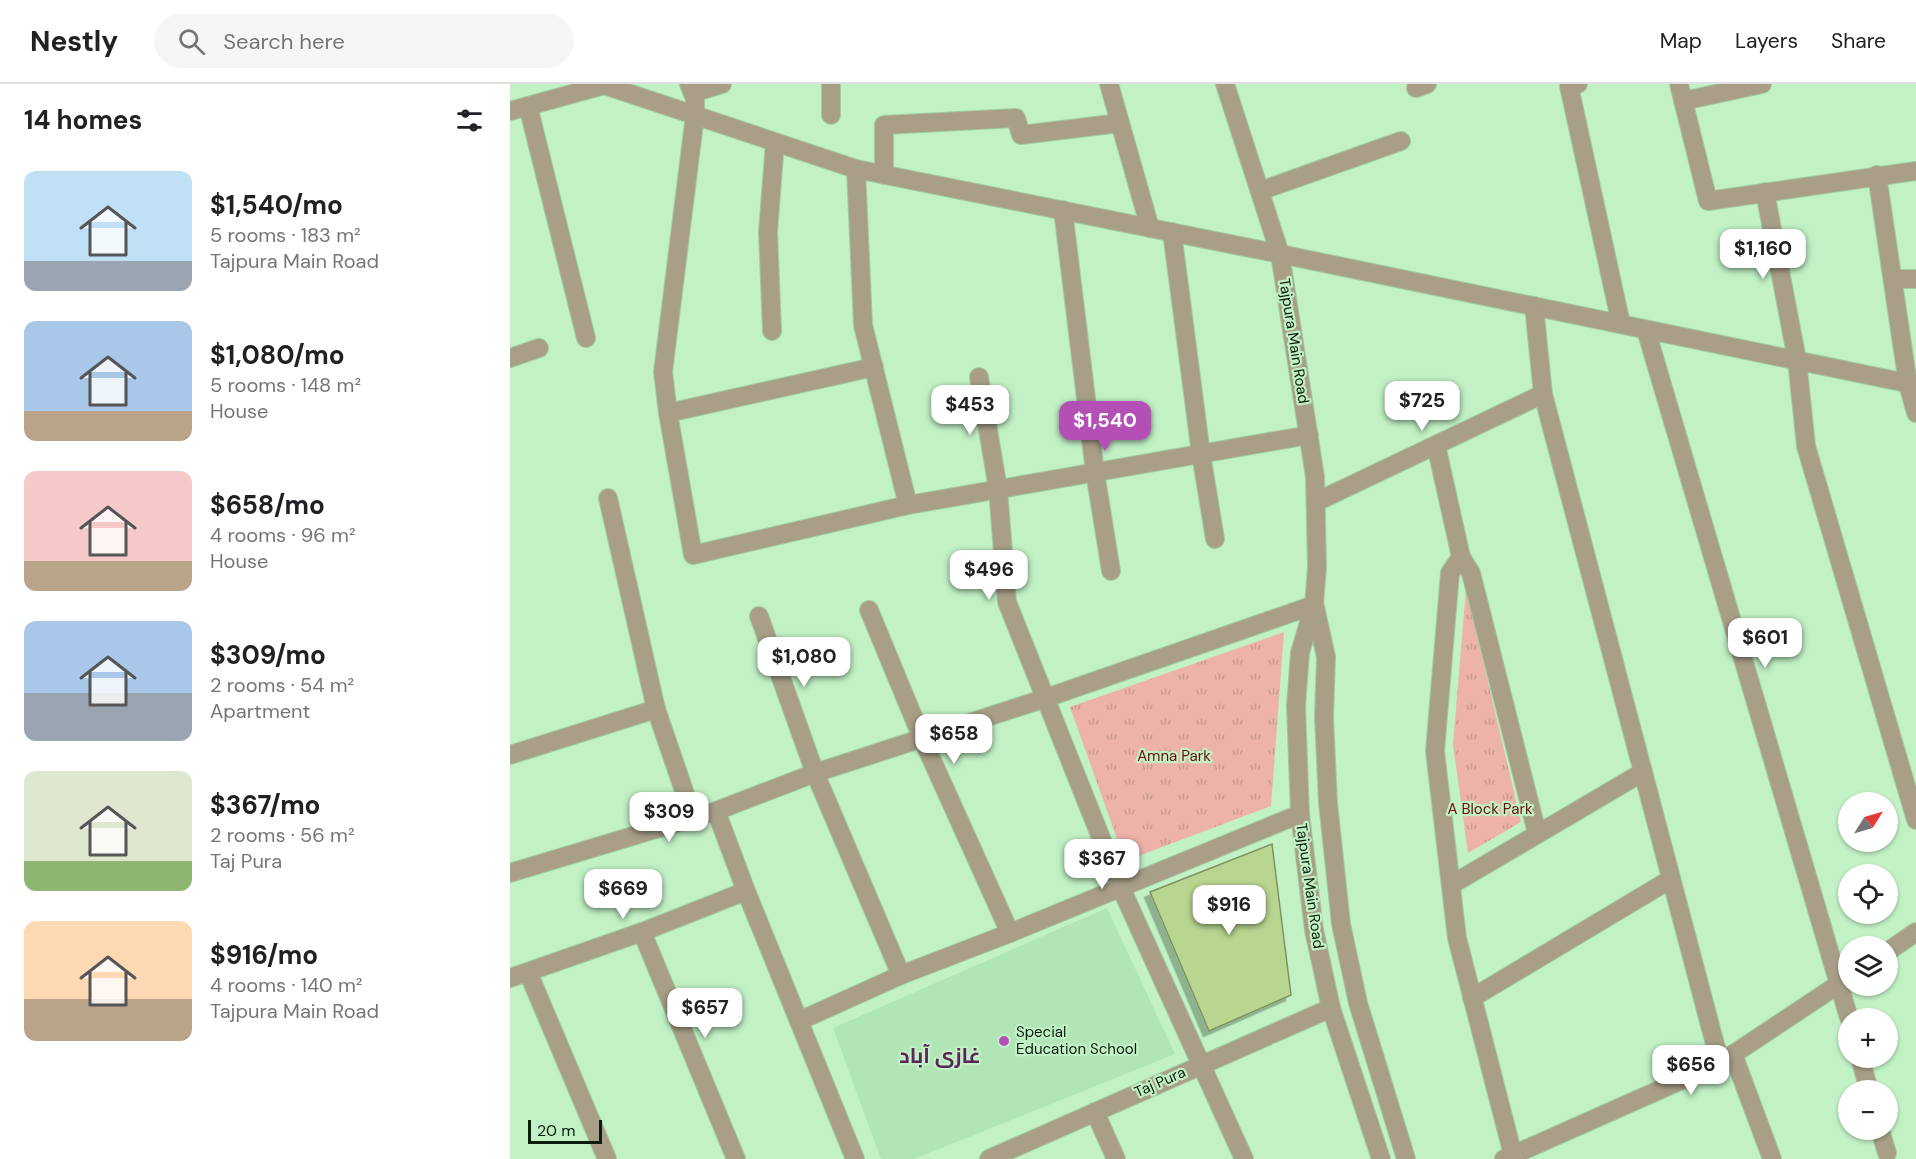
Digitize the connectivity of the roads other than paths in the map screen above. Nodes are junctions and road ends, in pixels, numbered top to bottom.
1 (722, 84) edge
2 (831, 84) edge
3 (1109, 84) edge
4 (1225, 84) edge
5 (1578, 84) edge
6 (1762, 84) edge
7 (691, 89) edge
8 (1681, 93) edge
9 (519, 108) edge
10 (695, 115) junction
11 (831, 115) dead end
12 (1120, 123) junction
13 (1401, 141) dead end
14 (775, 142) junction
15 (856, 169) junction
16 (1916, 171) edge
17 (884, 175) junction
18 (1877, 175) junction
19 (1260, 191) junction
20 (1765, 192) junction
21 (1063, 210) junction
22 (1150, 228) junction
23 (1172, 232) junction
24 (1280, 254) junction
25 (1893, 279) junction
26 (1916, 279) edge
27 (1534, 306) junction
28 (1621, 324) junction
29 (1646, 330) junction
30 (772, 331) dead end
31 (586, 338) dead end
32 (539, 348) dead end
33 (510, 358) edge
34 (1797, 360) junction
35 (874, 367) junction
36 (979, 377) dead end
37 (1912, 385) edge
38 (1543, 394) junction
39 (668, 413) junction
40 (1916, 413) edge
41 (1309, 435) junction
42 (1436, 445) junction
43 (1201, 454) junction
44 (1095, 472) junction
45 (998, 489) junction
46 (608, 498) dead end
47 (1316, 502) junction
48 (908, 505) junction
49 (1215, 539) dead end
50 (1461, 557) junction
51 (1111, 571) dead end
52 (1314, 605) junction
53 (869, 610) dead end
54 (759, 616) dead end
55 (1046, 698) junction
56 (656, 709) junction
57 (922, 738) junction
58 (510, 755) edge
59 (1642, 772) junction
60 (815, 773) junction
61 (717, 811) junction
62 (1300, 814) junction
63 (693, 817) junction
64 (1916, 820) edge
65 (1537, 833) junction
66 (510, 873) edge
67 (1671, 879) junction
68 (1451, 885) junction
69 (1121, 888) junction
70 (746, 891) junction
71 (642, 932) junction
72 (1916, 932) edge
73 (1010, 933) junction
74 (1898, 944) edge
75 (1838, 961) edge
76 (528, 972) junction
77 (901, 975) junction
78 (510, 978) edge
79 (1838, 985) edge
80 (1472, 998) junction
81 (1330, 1008) junction
82 (799, 1021) junction
83 (1726, 1058) junction
84 (1202, 1064) junction
85 (1095, 1112) junction
86 (1883, 1140) edge
87 (1887, 1153) dead end
88 (1508, 1157) edge
89 (607, 1159) edge
90 (736, 1159) edge
91 (855, 1159) edge
92 (989, 1159) edge
93 (1116, 1159) edge
94 (1244, 1159) edge
95 (1381, 1159) edge
96 (1406, 1159) edge
97 (1772, 1159) edge

1 - 7 street
2 - 11 street
3 - 12 street
4 - 19 street, Tajpura Main Road
5 - 28 street
6 - 8 street
7 - 10 street
8 - 20 street
9 - 10 street
9 - 31 street
10 - 14 street
10 - 39 street
12 - 17 street
12 - 22 street
13 - 19 street
14 - 15 street
14 - 30 street
15 - 17 street
15 - 35 street
16 - 18 street
17 - 21 street
18 - 20 street
18 - 25 street
19 - 24 street, Tajpura Main Road
20 - 34 street
21 - 22 street
21 - 44 street
22 - 23 street
23 - 24 street
23 - 43 street
24 - 27 street
24 - 41 street, Tajpura Main Road
25 - 26 street
25 - 37 street
27 - 28 street
27 - 38 street
28 - 29 street
29 - 34 street
29 - 75 street
32 - 33 street
34 - 37 street
34 - 64 street
35 - 39 street
35 - 48 street
36 - 45 street
37 - 40 street
38 - 42 street
38 - 59 street
39 - 48 street
41 - 43 street
41 - 47 street, Tajpura Main Road
42 - 47 street
42 - 50 street
43 - 44 street
43 - 49 street
44 - 45 street
44 - 51 street
45 - 48 street
45 - 55 street
46 - 56 street
47 - 52 street, Tajpura Main Road
50 - 65 street
50 - 68 street
52 - 55 street
52 - 62 street, Tajpura Main Road
52 - 96 street, Tajpura Main Road
53 - 57 street
54 - 60 street
55 - 57 street
55 - 69 street
56 - 58 street
56 - 63 street
57 - 60 street
57 - 73 street
59 - 65 street
59 - 67 street
60 - 61 street
60 - 77 street
61 - 63 street
61 - 70 street
62 - 69 street
62 - 81 street, Tajpura Main Road
63 - 66 street
65 - 68 street
67 - 80 street
67 - 83 street
68 - 80 street
69 - 73 street
69 - 84 street
70 - 71 street
70 - 82 street
71 - 76 street
71 - 90 street
72 - 74 street
73 - 77 street
76 - 78 street
76 - 89 street
77 - 82 street
79 - 83 street
80 - 88 street
81 - 84 street, Taj Pura
81 - 95 street, Tajpura Main Road
82 - 91 street
83 - 88 street
83 - 97 street
84 - 85 street, Taj Pura
84 - 94 street
85 - 92 street, Taj Pura
85 - 93 street
86 - 87 street

